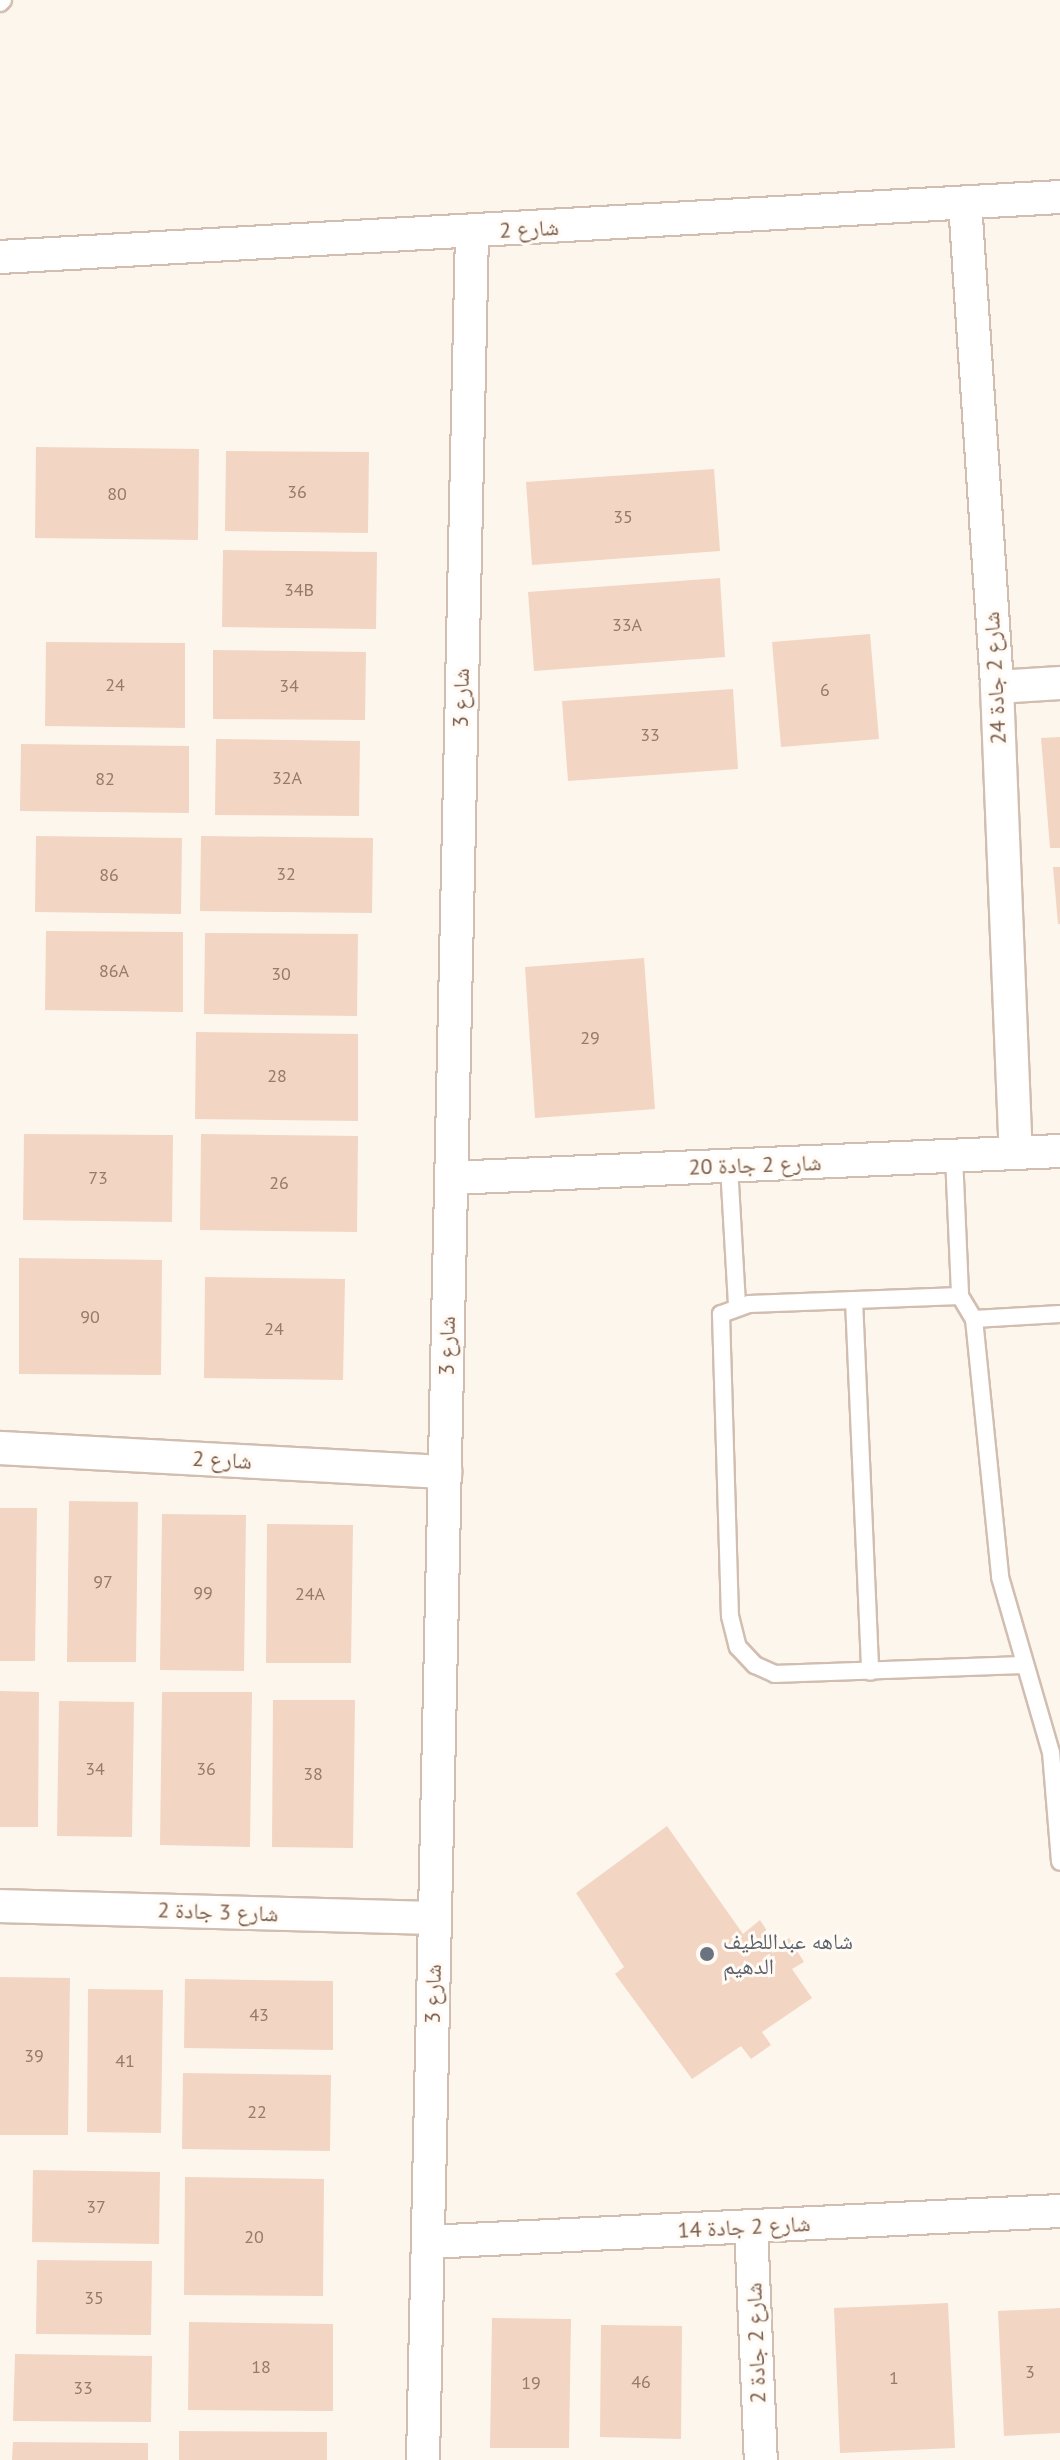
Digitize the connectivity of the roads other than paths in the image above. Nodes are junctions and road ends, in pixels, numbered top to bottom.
1 (1060, 197) edge
2 (965, 203) junction
3 (472, 232) junction
4 (0, 257) edge
5 (1060, 683) edge
6 (997, 687) junction
7 (1060, 1151) edge
8 (1016, 1153) junction
9 (954, 1156) junction
10 (729, 1166) junction
11 (451, 1178) junction
12 (960, 1296) junction
13 (854, 1300) junction
14 (737, 1305) junction
15 (1060, 1314) edge
16 (974, 1319) junction
17 (0, 1448) edge
18 (445, 1472) junction
19 (1022, 1665) junction
20 (870, 1672) junction
21 (1060, 1862) edge
22 (0, 1906) edge
23 (435, 1918) junction
24 (1060, 2211) edge
25 (751, 2226) junction
26 (428, 2242) junction
27 (423, 2460) edge
28 (761, 2460) edge

1 - 2 street, شارع 2
2 - 3 street, شارع 2
2 - 6 street, شارع 2 جادة 24
3 - 4 street, شارع 2
3 - 11 street, شارع 3
5 - 6 street
6 - 8 street, شارع 2 جادة 24
7 - 8 street, شارع 2 جادة 20
8 - 9 street, شارع 2 جادة 20
9 - 10 street, شارع 2 جادة 20
9 - 12 lane
10 - 11 street, شارع 2 جادة 20
10 - 14 lane
11 - 18 street, شارع 3
12 - 13 lane
12 - 16 lane
13 - 14 lane
13 - 20 lane
14 - 20 lane
15 - 16 lane
16 - 19 lane
17 - 18 street, شارع 2
18 - 23 street, شارع 3
19 - 20 lane
19 - 21 lane
22 - 23 street, شارع 3 جادة 2
23 - 26 street, شارع 3
24 - 25 street, شارع 2 جادة 14
25 - 26 street, شارع 2 جادة 14
25 - 28 street, شارع 2 جادة 2
26 - 27 street, شارع 3

